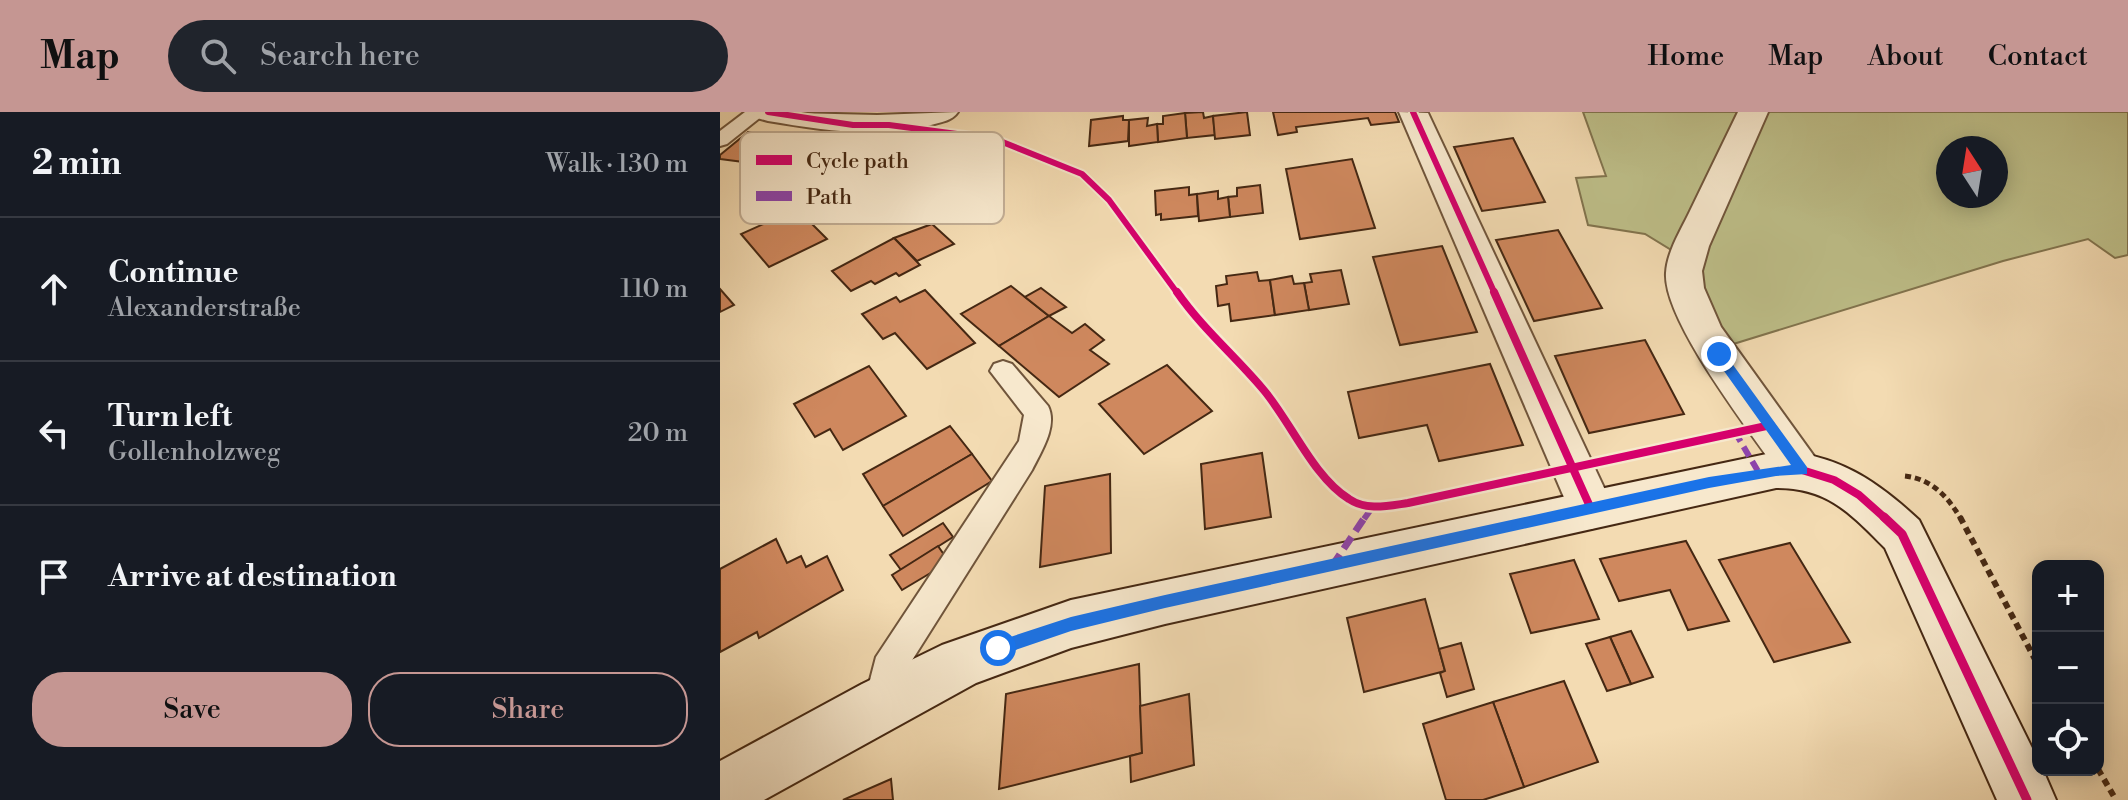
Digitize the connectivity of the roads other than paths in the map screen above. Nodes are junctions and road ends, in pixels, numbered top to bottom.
1 (757, 112) edge
2 (768, 112) edge
3 (943, 112) edge
4 (1753, 112) edge
5 (1413, 113) edge
6 (720, 140) edge
7 (1003, 371) dead end
8 (1802, 470) junction
9 (1591, 509) junction
10 (881, 703) junction
11 (720, 793) edge
12 (2027, 800) edge

1 - 6 lane
2 - 3 street
4 - 8 street
5 - 9 street
7 - 10 lane
8 - 9 street
8 - 12 street
9 - 10 street
10 - 11 street

